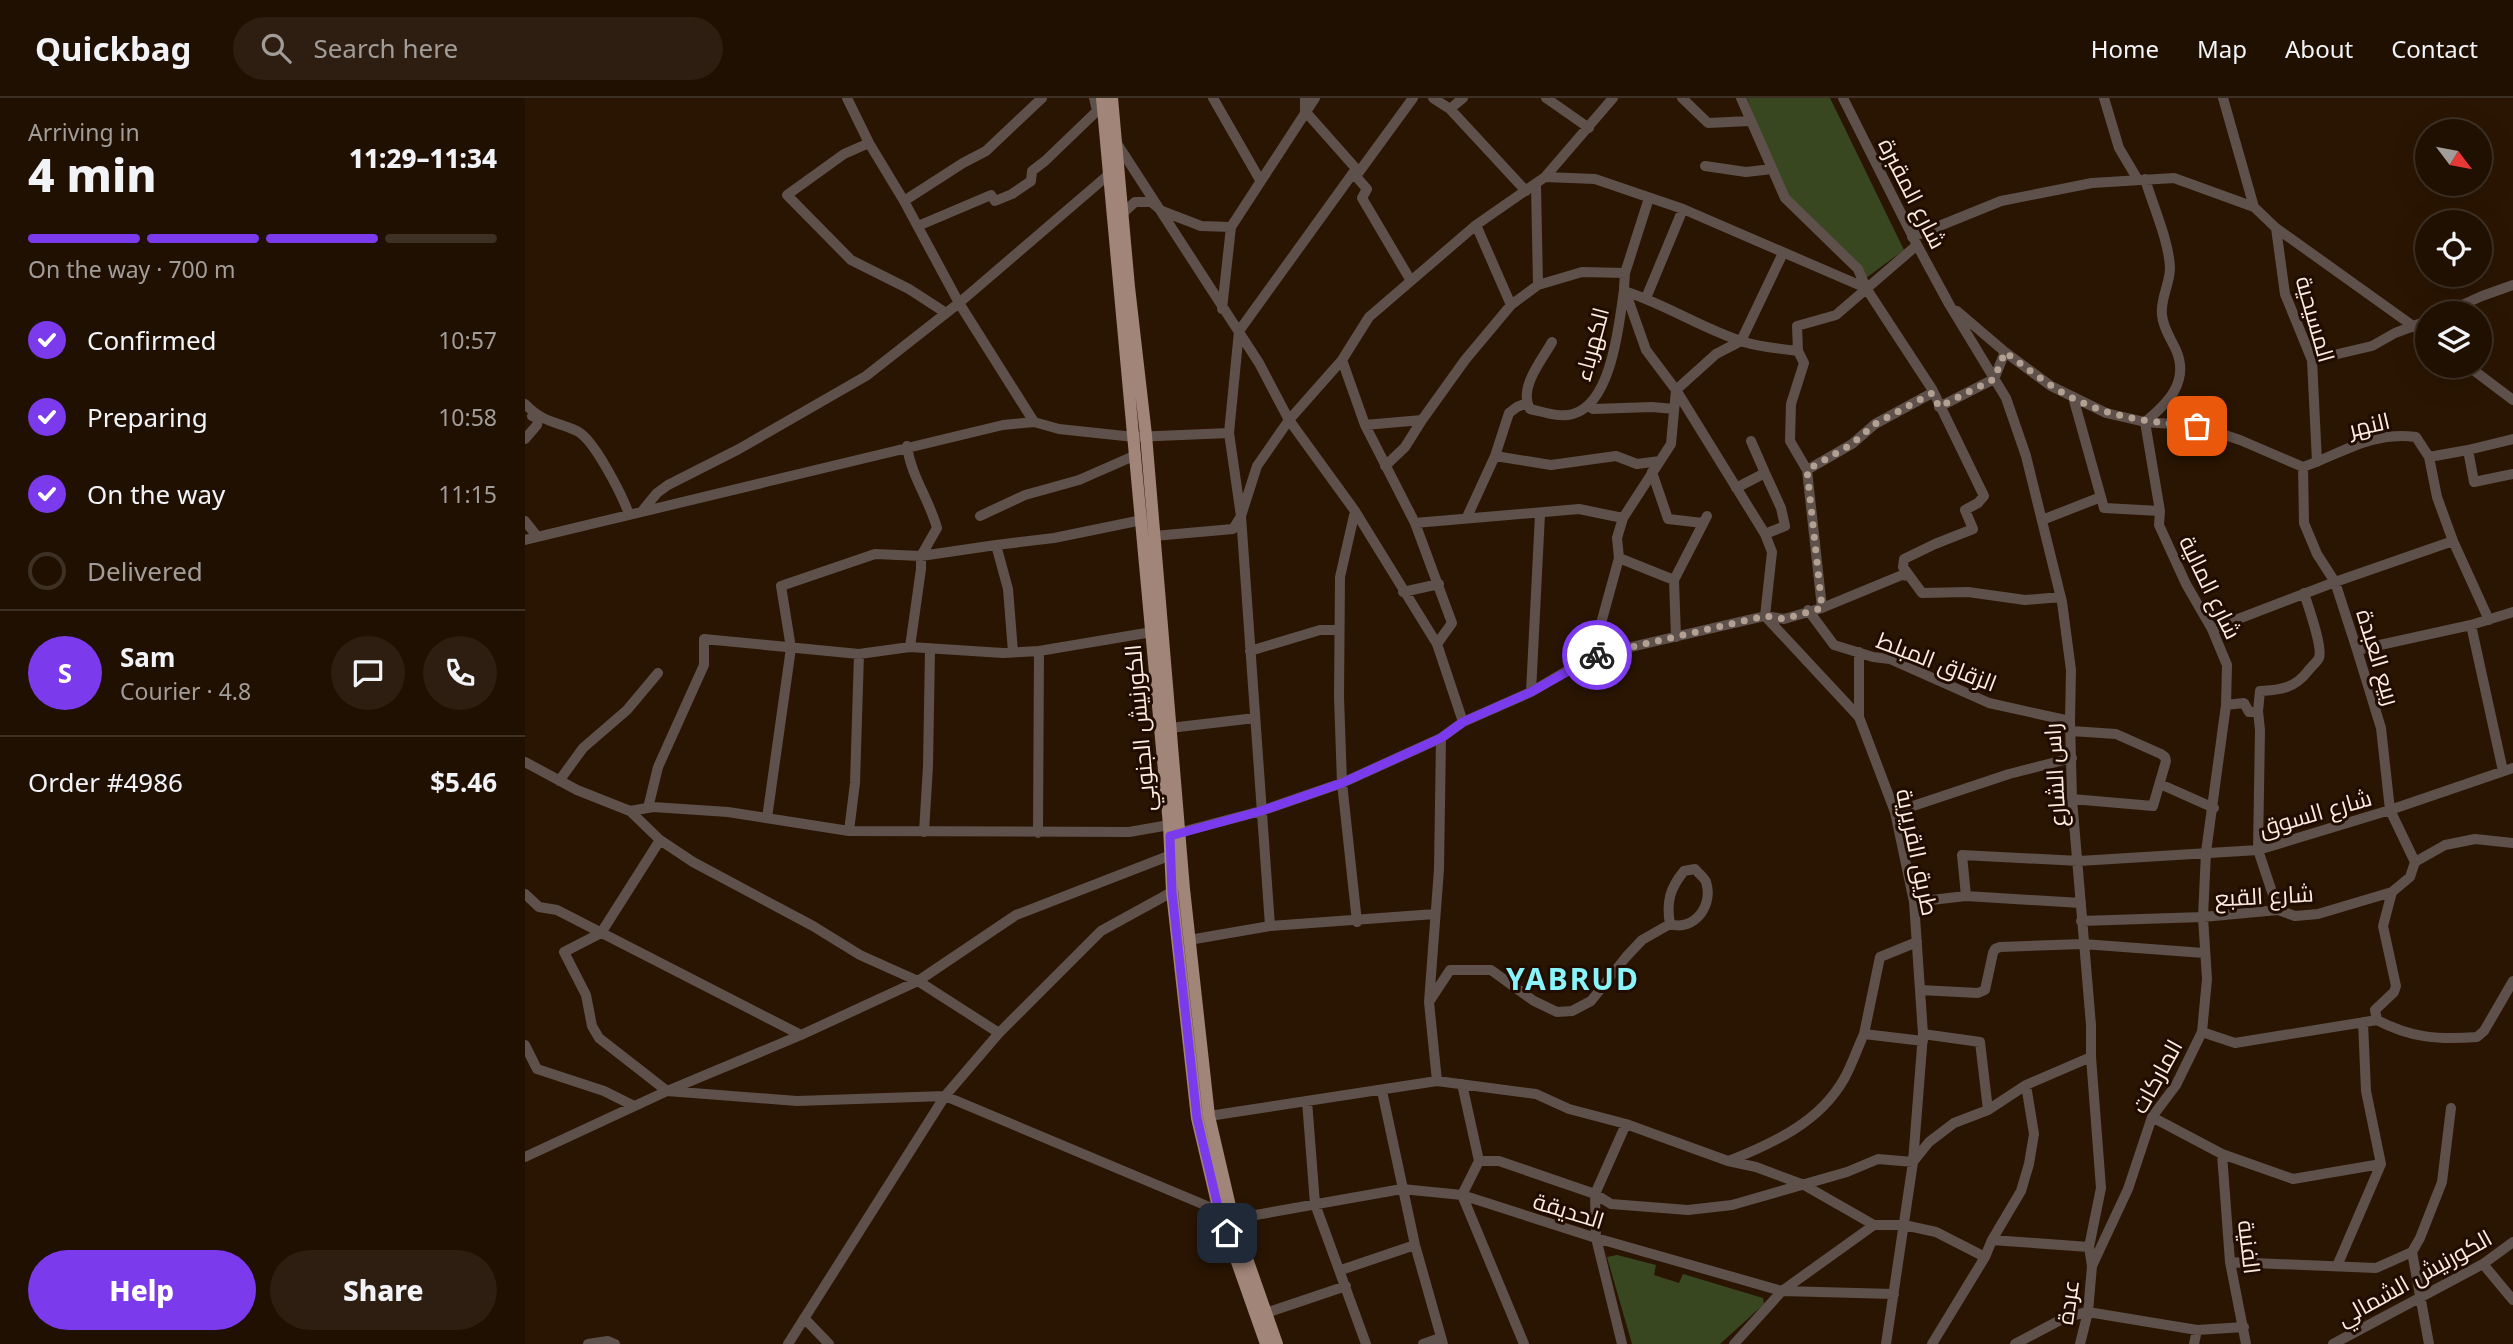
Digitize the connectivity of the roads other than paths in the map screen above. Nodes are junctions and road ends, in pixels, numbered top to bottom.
1 (847, 98) edge
2 (1042, 98) edge
3 (1094, 98) edge
4 (1102, 98) edge
5 (1112, 98) edge
6 (1213, 98) edge
7 (1305, 98) edge
8 (1315, 98) edge
9 (1413, 98) edge
10 (1433, 98) edge
11 (1463, 98) edge
12 (1546, 98) edge
13 (1613, 98) edge
14 (1682, 98) edge
15 (1741, 98) edge
16 (1843, 98) edge
17 (2105, 98) edge
18 (2223, 98) edge
19 (1450, 109) junction
20 (1305, 111) junction
21 (1750, 121) junction
22 (1589, 128) junction
23 (1117, 142) junction
24 (869, 143) junction
25 (1705, 166) dead end
26 (1772, 169) junction
27 (1356, 172) junction
28 (1107, 176) junction
29 (1260, 180) junction
30 (2141, 180) junction
31 (1540, 181) junction
32 (1527, 191) junction
33 (1649, 198) junction
34 (904, 201) junction
35 (2254, 207) junction
36 (1683, 209) junction
37 (1162, 211) junction
38 (1123, 213) junction
39 (1476, 225) junction
40 (918, 226) junction
41 (1231, 227) junction
42 (2276, 228) junction
43 (1915, 241) junction
44 (1783, 253) junction
45 (1625, 273) junction
46 (1411, 281) junction
47 (1538, 285) junction
48 (2513, 285) edge
49 (1866, 288) junction
50 (1625, 290) junction
51 (1646, 298) junction
52 (2474, 301) edge
53 (958, 303) junction
54 (1949, 304) junction
55 (1511, 305) junction
56 (1223, 309) junction
57 (946, 313) junction
58 (2415, 327) joint
59 (1239, 331) junction
60 (1741, 341) junction
61 (1552, 342) dead end
62 (1798, 351) junction
63 (2005, 352) junction
64 (1342, 360) junction
65 (2312, 360) junction
66 (2484, 378) edge
67 (1994, 379) junction
68 (1676, 390) junction
69 (1932, 393) junction
70 (2073, 397) junction
71 (2513, 400) edge
72 (1527, 403) junction
73 (525, 404) edge
74 (1588, 406) junction
75 (1939, 407) junction
76 (1674, 409) junction
77 (525, 414) edge
78 (538, 417) junction
79 (1289, 420) junction
80 (1422, 420) junction
81 (1034, 422) junction
82 (2144, 422) junction
83 (1365, 425) junction
84 (1229, 433) junction
85 (1140, 436) junction
86 (525, 439) edge
87 (2513, 439) edge
88 (1751, 441) dead end
89 (907, 446) junction
90 (2468, 450) junction
91 (1136, 455) junction
92 (1495, 456) junction
93 (2429, 457) junction
94 (1660, 461) junction
95 (2318, 462) junction
96 (1385, 466) junction
97 (2303, 467) junction
98 (1807, 470) junction
99 (1652, 472) junction
100 (1765, 473) junction
101 (2513, 474) edge
102 (1736, 488) junction
103 (2101, 497) junction
104 (643, 510) junction
105 (2160, 511) junction
106 (1355, 512) junction
107 (629, 514) junction
108 (1541, 514) junction
109 (980, 516) dead end
110 (1241, 516) junction
111 (1467, 517) junction
112 (1623, 517) junction
113 (1142, 520) junction
114 (2042, 520) junction
115 (525, 521) edge
116 (1415, 523) junction
117 (1765, 534) junction
118 (537, 536) junction
119 (1154, 537) junction
120 (525, 540) edge
121 (2453, 541) junction
122 (996, 545) junction
123 (921, 556) junction
124 (1619, 558) junction
125 (1909, 576) junction
126 (1674, 580) junction
127 (2335, 582) junction
128 (1439, 584) junction
129 (1403, 592) junction
130 (2304, 593) junction
131 (2061, 597) junction
132 (1822, 608) junction
133 (1808, 610) junction
134 (2513, 612) edge
135 (1765, 616) junction
136 (2489, 620) junction
137 (2471, 625) junction
138 (1339, 629) junction
139 (2212, 629) junction
140 (1152, 632) junction
141 (1676, 637) junction
142 (1437, 644) junction
143 (910, 647) junction
144 (791, 648) junction
145 (930, 648) junction
146 (2357, 650) junction
147 (1039, 651) junction
148 (1251, 651) junction
149 (1013, 652) junction
150 (1859, 652) junction
151 (859, 654) junction
152 (1592, 656) junction
153 (658, 674) dead end
154 (1531, 692) junction
155 (2226, 705) junction
156 (2258, 712) junction
157 (1859, 717) junction
158 (1255, 718) junction
159 (1463, 722) junction
160 (2070, 726) junction
161 (1170, 728) junction
162 (1441, 738) junction
163 (2072, 758) junction
164 (525, 762) edge
165 (2508, 770) edge
166 (559, 781) junction
167 (1342, 783) junction
168 (2160, 784) junction
169 (2073, 799) junction
170 (648, 808) junction
171 (2214, 808) junction
172 (2390, 810) junction
173 (630, 811) junction
174 (1261, 811) junction
175 (1895, 813) junction
176 (767, 818) junction
177 (849, 831) junction
178 (1173, 831) junction
179 (924, 832) junction
180 (1038, 833) junction
181 (660, 840) junction
182 (2513, 843) edge
183 (2258, 850) junction
184 (2206, 852) junction
185 (1171, 855) junction
186 (2079, 862) junction
187 (2415, 862) junction
188 (1172, 892) junction
189 (2392, 892) junction
190 (525, 894) edge
191 (1966, 896) junction
192 (1914, 902) junction
193 (2081, 902) junction
194 (2278, 911) junction
195 (1435, 914) junction
196 (2203, 917) junction
197 (2081, 921) junction
198 (1357, 922) junction
199 (1670, 924) junction
200 (1270, 926) junction
201 (601, 933) junction
202 (1189, 940) junction
203 (1917, 942) junction
204 (2084, 944) junction
205 (2204, 953) junction
206 (918, 981) junction
207 (2513, 981) edge
208 (1920, 989) junction
209 (1429, 1002) junction
210 (2377, 1020) junction
211 (2363, 1022) junction
212 (2202, 1032) junction
213 (999, 1033) junction
214 (1864, 1034) junction
215 (801, 1035) junction
216 (1923, 1038) junction
217 (525, 1045) edge
218 (2091, 1056) junction
219 (1437, 1081) junction
220 (1462, 1084) junction
221 (2027, 1085) junction
222 (667, 1091) junction
223 (1382, 1091) junction
224 (945, 1096) junction
225 (1307, 1101) junction
226 (634, 1106) junction
227 (2451, 1108) dead end
228 (1988, 1110) junction
229 (1209, 1116) junction
230 (2153, 1117) junction
231 (1626, 1124) junction
232 (2222, 1154) junction
233 (527, 1155) edge
234 (1479, 1161) junction
235 (1728, 1161) junction
236 (1913, 1162) junction
237 (2381, 1164) junction
238 (1804, 1185) junction
239 (1402, 1188) junction
240 (1595, 1194) junction
241 (1462, 1195) junction
242 (1315, 1204) junction
243 (1219, 1211) junction
244 (1233, 1219) junction
245 (1874, 1225) junction
246 (1904, 1226) junction
247 (1596, 1238) junction
248 (1992, 1240) junction
249 (2513, 1242) edge
250 (1415, 1245) junction
251 (2089, 1247) junction
252 (2411, 1252) junction
253 (1985, 1257) junction
254 (2230, 1262) junction
255 (2483, 1264) junction
256 (2092, 1266) junction
257 (2337, 1266) junction
258 (1341, 1270) junction
259 (1346, 1286) junction
260 (1782, 1292) junction
261 (1894, 1294) junction
262 (2419, 1300) junction
263 (2513, 1300) edge
264 (2088, 1312) junction
265 (1266, 1313) junction
266 (804, 1318) junction
267 (2244, 1327) junction
268 (2197, 1330) junction
269 (1442, 1341) edge
270 (588, 1344) edge
271 (615, 1344) edge
272 (788, 1344) edge
273 (829, 1344) edge
274 (1266, 1344) edge
275 (1277, 1344) edge
276 (1366, 1344) edge
277 (1423, 1344) edge
278 (1524, 1344) edge
279 (1622, 1344) edge
280 (1734, 1344) edge
281 (1886, 1344) edge
282 (1932, 1344) edge
283 (2015, 1344) edge
284 (2080, 1344) edge
285 (2194, 1344) edge
286 (2246, 1344) edge
287 (2333, 1344) edge
288 (2429, 1344) edge

1 - 24 street
2 - 34 street
3 - 40 street
4 - 28 main road, الكورنيش الجنوبي
5 - 23 main road, الكورنيش الجنوبي
6 - 29 street
7 - 20 street
8 - 20 street
9 - 27 street
10 - 19 street
11 - 19 street
12 - 22 street
13 - 22 street
14 - 21 street
15 - 21 street
16 - 43 street, شارع المقبرة
17 - 30 street
18 - 35 street
19 - 32 street
20 - 27 street
20 - 29 street
21 - 26 street
22 - 31 street
23 - 37 street
23 - 38 main road, الكورنيش الجنوبي
24 - 34 street
24 - 57 street
25 - 26 street
26 - 49 street
27 - 46 street
27 - 59 street
28 - 53 street
28 - 85 main road, الكورنيش الجنوبي
29 - 41 street
30 - 35 street
30 - 43 street
30 - 82 street
31 - 32 street
31 - 33 street
31 - 47 street
32 - 39 street
33 - 36 street
33 - 45 street
34 - 40 street
35 - 42 street
36 - 44 street
36 - 51 street
37 - 38 street
37 - 41 street
37 - 56 street
38 - 85 main road, الكورنيش الجنوبي
39 - 46 street
39 - 55 street
40 - 53 street
41 - 56 street
42 - 58 street
42 - 65 street, المسيحية
43 - 49 street
43 - 54 street, شارع المقبرة
44 - 49 street
44 - 60 street
45 - 47 street
45 - 50 street
46 - 64 street
47 - 55 street
48 - 52 street
49 - 62 street
49 - 69 street
50 - 51 street
50 - 68 street
50 - 74 street, الكهرباء
51 - 60 street
53 - 57 street
53 - 81 street
54 - 63 street
54 - 67 street, راس الشارع
55 - 80 street
56 - 59 street
57 - 104 street
58 - 65 street
59 - 79 street
59 - 84 street
60 - 62 street
60 - 68 street
61 - 72 street
62 - 98 street
63 - 67 street
63 - 70 street
64 - 79 street
64 - 83 street
65 - 95 street, المسيحية
66 - 71 street
67 - 75 street
67 - 114 street, راس الشارع
68 - 76 street
68 - 102 street
69 - 75 street
69 - 98 street
70 - 82 street
70 - 103 street
72 - 74 street
72 - 92 street
73 - 78 street
74 - 76 street
75 - 125 street
76 - 94 street
77 - 78 street
78 - 86 street
78 - 107 street
79 - 106 street
79 - 110 street
80 - 83 street
80 - 96 street
81 - 85 street
81 - 89 street
82 - 97 street
82 - 105 street, شارع المالية
83 - 96 street
84 - 85 street
84 - 110 street
85 - 91 main road, الكورنيش الجنوبي
85 - 119 main road, الكورنيش الجنوبي
87 - 90 street
88 - 100 street
89 - 104 street
89 - 123 street
90 - 93 street
90 - 101 street
91 - 109 street
91 - 113 main road, الكورنيش الجنوبي
92 - 94 street
92 - 111 street
93 - 95 street, النهر
93 - 121 street
94 - 99 street
95 - 97 street, النهر
96 - 116 street
97 - 127 street, ربيع العبدة
98 - 132 street
99 - 112 street
99 - 126 street
100 - 102 street
100 - 117 street
102 - 117 street
103 - 105 street
103 - 114 street
104 - 107 street
105 - 139 street, شارع المالية
106 - 129 street
106 - 138 street
107 - 118 street
108 - 111 street
108 - 112 street
108 - 154 street
110 - 119 street
110 - 148 street
111 - 116 street
112 - 124 street
113 - 122 street
113 - 140 main road, الكورنيش الجنوبي
114 - 131 street, راس الشارع
115 - 118 street
116 - 128 street
117 - 135 street
118 - 120 street
119 - 161 main road, الكورنيش الجنوبي
121 - 127 street
121 - 136 street
122 - 123 street
122 - 149 street
123 - 143 street
123 - 144 street
124 - 126 street
124 - 152 street
125 - 131 street
125 - 132 street
126 - 141 street
127 - 130 street
127 - 146 street, ربيع العبدة
128 - 129 street
128 - 142 street
129 - 142 street
130 - 139 street
130 - 156 street
131 - 160 street, راس الشارع
132 - 133 street
133 - 135 street
133 - 150 street, الزقاق المبلط
134 - 136 street
135 - 141 street
135 - 157 street, طريق القريرية
136 - 137 street
137 - 146 street
137 - 165 street
138 - 148 street
138 - 167 street
139 - 155 street, شارع المالية
140 - 147 street
140 - 178 main road, الكورنيش الجنوبي
141 - 152 street
142 - 159 street
143 - 145 street
143 - 151 street
144 - 151 street
144 - 170 street
144 - 176 street
145 - 149 street
145 - 179 street
146 - 172 street, ربيع العبدة
147 - 149 street
147 - 180 street
148 - 158 street
150 - 157 street
150 - 160 street, الزقاق المبلط
151 - 177 street
152 - 154 street
153 - 166 street
154 - 159 street
155 - 156 street
155 - 171 street, شارع المالية
156 - 183 street
157 - 175 street, طريق القريرية
158 - 161 street
158 - 174 street
159 - 162 street
160 - 163 street, راس الشارع
160 - 168 street, الزقاق المبلط
161 - 178 main road, الكورنيش الجنوبي
162 - 167 street
162 - 195 street
163 - 169 street, راس الشارع
163 - 175 street
164 - 166 street
165 - 172 street, شارع السوق
166 - 173 street
167 - 174 street
167 - 198 street
168 - 169 street
168 - 171 street
169 - 186 street, راس الشارع
170 - 173 street
170 - 176 street
171 - 184 street, شارع المالية
172 - 183 street, شارع السوق
172 - 187 street, ربيع العبدة
173 - 181 street
174 - 178 street
174 - 200 street
175 - 192 street, طريق القريرية
176 - 177 street
177 - 179 street
178 - 180 street
178 - 185 main road, الكورنيش الجنوبي
178 - 202 main road, الكورنيش الجنوبي
179 - 180 street
181 - 201 street
181 - 206 street
182 - 187 street
183 - 184 street, شارع السوق
183 - 194 street
184 - 186 street, شارع السوق
184 - 196 street, الماركات
185 - 188 main road, الكورنيش الجنوبي
185 - 206 street
186 - 191 street, شارع السوق
186 - 193 street, راس الشارع
187 - 189 street
188 - 213 street
188 - 243 main road, الكورنيش الجنوبي
189 - 194 street, شارع القبع
189 - 210 street
190 - 201 street
191 - 192 street
191 - 193 street
192 - 203 street, طريق القريرية
193 - 197 street, راس الشارع
194 - 196 street, شارع القبع
195 - 198 street
195 - 209 street
196 - 197 street, شارع القبع
196 - 205 street, الماركات
197 - 204 street, راس الشارع
198 - 200 street
199 - 199 street
199 - 209 street
200 - 202 street
201 - 215 street
201 - 222 street
202 - 229 main road, الكورنيش الجنوبي
203 - 208 street, طريق القريرية
203 - 214 street
204 - 205 street
204 - 208 street
204 - 218 street, راس الشارع
205 - 212 street, الماركات
206 - 213 street
206 - 215 street
207 - 210 street
208 - 216 street, طريق القريرية
209 - 219 street
210 - 211 street
211 - 212 street
211 - 237 street
212 - 230 street, الماركات
213 - 224 street
214 - 216 street
214 - 235 street
215 - 222 street
216 - 228 street
216 - 236 street, طريق القريرية
217 - 226 street
218 - 221 street
218 - 251 street, راس الشارع
219 - 220 street
219 - 223 street
220 - 231 street
220 - 234 street
221 - 228 street
221 - 248 street
222 - 224 street
222 - 226 street
223 - 225 street
223 - 239 street
224 - 243 street
224 - 266 street
225 - 229 street
225 - 242 street
226 - 233 street
227 - 252 street
228 - 236 street
229 - 244 main road, الكورنيش الجنوبي
230 - 232 street
230 - 256 street, الماركات
231 - 235 street
231 - 240 street
232 - 237 street
232 - 254 street, الفنية
234 - 240 street
234 - 241 street
235 - 238 street
236 - 238 street
236 - 246 street, طريق القريرية
237 - 257 street
238 - 240 street
238 - 245 street
239 - 241 street, الحديقة
239 - 242 street, الحديقة
239 - 250 street
240 - 247 street
241 - 247 street, الحديقة
241 - 278 street
242 - 244 street, الحديقة
242 - 258 street
243 - 274 main road, الكورنيش الجنوبي
244 - 265 main road, الكورنيش الجنوبي
245 - 246 street
245 - 260 street
246 - 253 street
246 - 261 street, طريق القريرية
247 - 260 street, الحديقة
247 - 279 street
248 - 251 street
248 - 253 street
249 - 255 street, الكورنيش الشمالي
250 - 258 street
250 - 269 street
251 - 256 street, راس الشارع
252 - 257 street
252 - 262 street
253 - 282 street
254 - 257 street
254 - 267 street, الفنية
255 - 262 street, الكورنيش الشمالي
255 - 263 street
256 - 264 street, عردة
258 - 259 street
259 - 265 street
259 - 276 street
260 - 261 street, الحديقة
260 - 280 street
261 - 281 street, طريق القريرية
262 - 287 street, الكورنيش الشمالي
262 - 288 street
264 - 268 street
264 - 283 street
264 - 284 street, عردة
265 - 275 main road, الكورنيش الجنوبي
266 - 272 street
266 - 273 street
267 - 268 street
267 - 286 street, الفنية
268 - 285 street
269 - 277 street
270 - 271 street

